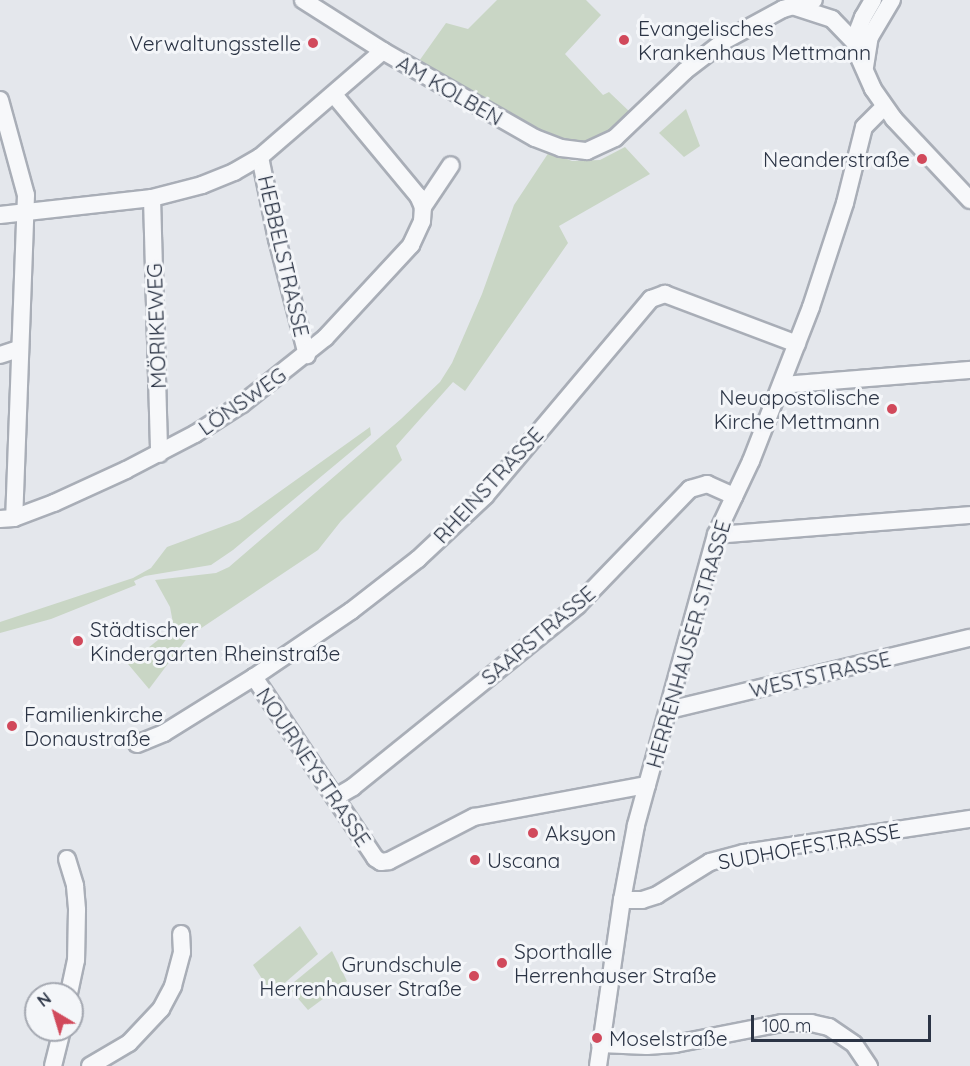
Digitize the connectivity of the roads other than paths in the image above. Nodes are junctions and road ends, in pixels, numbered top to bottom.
1 (303, 0) edge
2 (814, 0) edge
3 (873, 0) edge
4 (892, 0) edge
5 (785, 5) edge
6 (856, 44) junction
7 (383, 51) junction
8 (865, 71) junction
9 (334, 95) junction
10 (0, 100) edge
11 (884, 107) junction
12 (261, 157) junction
13 (451, 165) dead end
14 (152, 198) junction
15 (970, 200) edge
16 (423, 207) junction
17 (25, 213) junction
18 (0, 215) edge
19 (797, 344) junction
20 (18, 349) junction
21 (0, 355) edge
22 (307, 355) junction
23 (970, 370) edge
24 (782, 385) junction
25 (159, 454) junction
26 (735, 496) junction
27 (970, 515) edge
28 (7, 518) edge
29 (716, 536) junction
30 (970, 638) edge
31 (254, 677) junction
32 (669, 710) junction
33 (138, 744) dead end
34 (647, 785) junction
35 (336, 797) junction
36 (970, 819) edge
37 (67, 859) dead end
38 (621, 900) junction
39 (181, 934) dead end
40 (71, 982) edge
41 (59, 1042) edge
42 (600, 1044) junction
43 (53, 1066) edge
44 (90, 1066) edge
45 (598, 1066) edge
46 (869, 1066) edge

1 - 7 street, AM KOLBEN
2 - 5 street
3 - 6 street
4 - 8 street
5 - 6 street
5 - 7 street, AM KOLBEN
6 - 8 street
7 - 9 street
8 - 11 street
9 - 12 street
9 - 16 street
10 - 17 street
11 - 15 street
11 - 19 street, HERRENHAUSER STRASSE
12 - 14 street
12 - 22 street, HEBBELSTRASSE
13 - 16 street, LÖNSWEG
14 - 17 street
14 - 25 street, MÖRIKEWEG
16 - 22 street, LÖNSWEG
17 - 18 street
17 - 20 street
19 - 24 street, HERRENHAUSER STRASSE
19 - 31 street, RHEINSTRASSE
20 - 21 street
20 - 28 street
22 - 25 street, LÖNSWEG
23 - 24 street
24 - 26 street, HERRENHAUSER STRASSE
25 - 28 street, LÖNSWEG
26 - 29 street, HERRENHAUSER STRASSE
26 - 35 street, SAARSTRASSE
27 - 29 street
29 - 32 street, HERRENHAUSER STRASSE
30 - 32 street, WESTSTRASSE
31 - 33 street, RHEINSTRASSE
31 - 35 street, NOURNEYSTRASSE
32 - 34 street, HERRENHAUSER STRASSE
34 - 35 street, NOURNEYSTRASSE
34 - 38 street, HERRENHAUSER STRASSE
36 - 38 street, SUDHOFFSTRASSE
37 - 40 street
38 - 42 street, HERRENHAUSER STRASSE
39 - 44 street
41 - 43 street
42 - 45 street, HERRENHAUSER STRASSE
42 - 46 street

